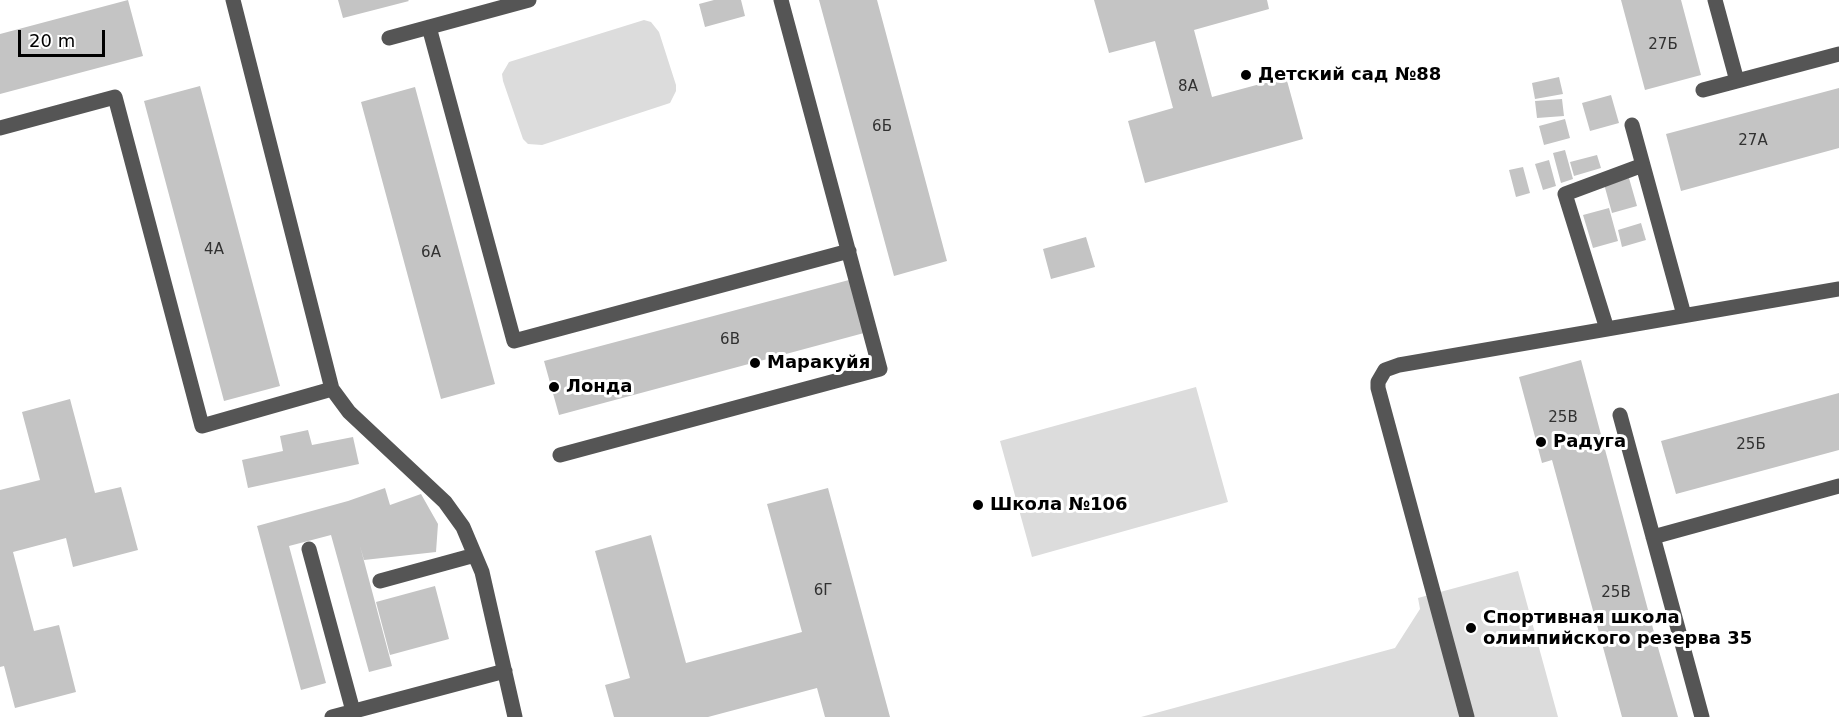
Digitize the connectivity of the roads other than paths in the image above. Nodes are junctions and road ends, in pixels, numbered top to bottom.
1 (233, 0) edge
2 (529, 0) edge
3 (781, 0) edge
4 (1715, 0) edge
5 (429, 27) junction
6 (389, 38) dead end
7 (1839, 54) edge
8 (1737, 81) junction
9 (1703, 90) dead end
10 (1632, 125) dead end
11 (0, 128) edge
12 (1643, 165) junction
13 (849, 251) junction
14 (1839, 289) edge
15 (1684, 315) junction
16 (1607, 329) junction
17 (332, 389) junction
18 (1620, 415) dead end
19 (560, 455) dead end
20 (1839, 486) edge
21 (1653, 537) junction
22 (309, 549) dead end
23 (475, 555) junction
24 (380, 581) dead end
25 (505, 671) junction
26 (353, 711) junction
27 (332, 717) edge
28 (515, 717) edge
29 (1467, 717) edge
30 (1702, 717) edge

1 - 17 lane
2 - 5 lane
3 - 13 lane
4 - 8 lane
5 - 6 lane
5 - 13 lane
7 - 8 lane
8 - 9 lane
10 - 12 lane
11 - 17 lane
12 - 15 lane
12 - 16 lane
13 - 19 lane
14 - 15 lane
15 - 16 lane
16 - 29 lane
17 - 23 lane
18 - 21 lane
20 - 21 lane
21 - 30 lane
22 - 26 lane
23 - 24 lane
23 - 25 lane
25 - 26 lane
25 - 28 lane
26 - 27 lane

